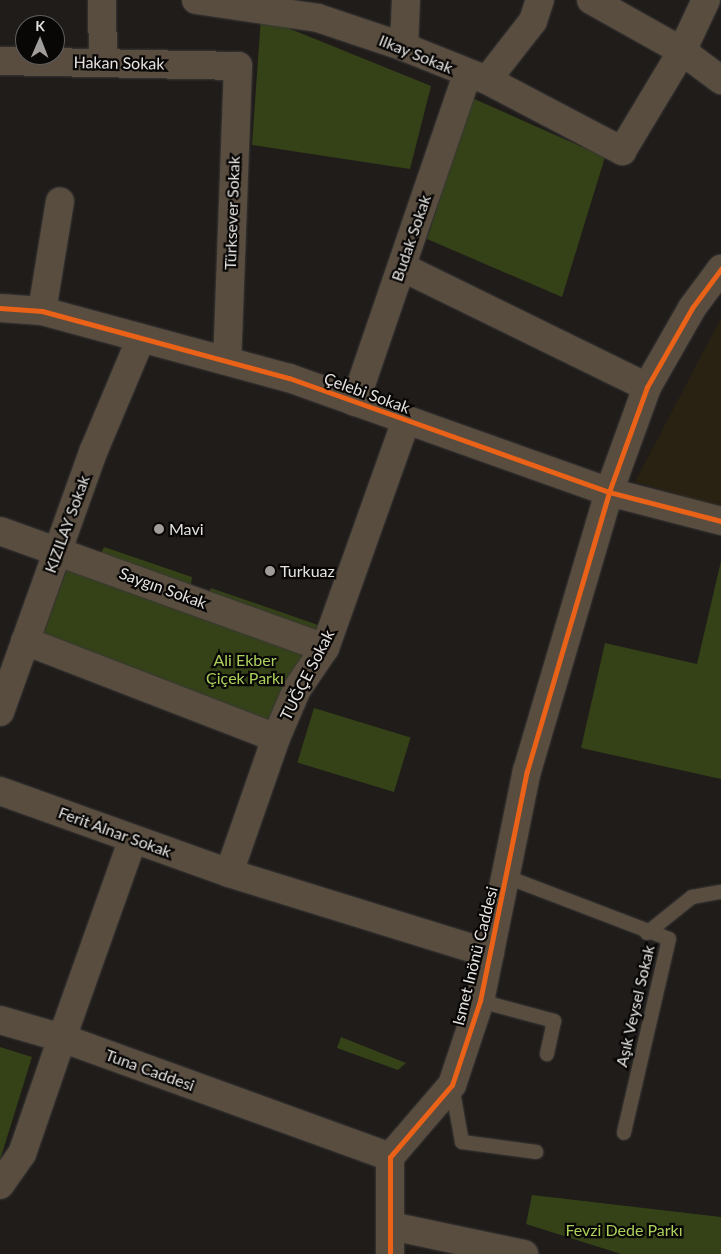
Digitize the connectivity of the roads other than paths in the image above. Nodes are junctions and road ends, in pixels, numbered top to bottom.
1 (102, 0) edge
2 (196, 0) edge
3 (406, 0) edge
4 (540, 0) edge
5 (590, 0) edge
6 (706, 0) edge
7 (404, 47) junction
8 (682, 51) junction
9 (0, 61) edge
10 (103, 62) junction
11 (238, 66) joint
12 (477, 77) junction
13 (721, 80) edge
14 (60, 201) dead end
15 (402, 267) junction
16 (721, 269) edge
17 (0, 308) edge
18 (42, 310) junction
19 (140, 338) junction
20 (227, 360) junction
21 (647, 387) junction
22 (356, 402) junction
23 (406, 420) junction
24 (609, 492) junction
25 (721, 521) edge
26 (0, 531) edge
27 (58, 548) junction
28 (25, 641) junction
29 (325, 648) junction
30 (0, 712) edge
31 (276, 738) junction
32 (0, 791) edge
33 (133, 840) junction
34 (230, 873) junction
35 (507, 877) junction
36 (721, 892) edge
37 (647, 933) junction
38 (490, 954) junction
39 (480, 1001) junction
40 (0, 1020) edge
41 (62, 1038) junction
42 (547, 1054) dead end
43 (452, 1085) junction
44 (624, 1133) dead end
45 (536, 1152) dead end
46 (390, 1157) junction
47 (0, 1185) edge
48 (391, 1226) junction
49 (513, 1253) edge
50 (390, 1254) edge

1 - 10 street
2 - 7 street, Ilkay Sokak
3 - 7 street
4 - 12 street, Budak Sokak
5 - 8 street
6 - 8 street
7 - 12 street, Ilkay Sokak
8 - 12 street, Ilkay Sokak
8 - 13 street
9 - 10 street, Hakan Sokak
10 - 11 street, Hakan Sokak
11 - 20 street, Türksever Sokak
12 - 15 street, Budak Sokak
14 - 18 street
15 - 21 street
15 - 22 street, Budak Sokak
16 - 21 street, Ismet Inönü Caddesi
17 - 18 street, Çelebi Sokak
18 - 19 street, Çelebi Sokak
19 - 20 street, Çelebi Sokak
19 - 27 street, KIZILAY Sokak
20 - 22 street, Çelebi Sokak
21 - 24 street, Ismet Inönü Caddesi
22 - 23 street, Çelebi Sokak
23 - 24 street, Çelebi Sokak
23 - 29 street, TUĞÇE Sokak
24 - 25 street, Çelebi Sokak
24 - 35 street, Ismet Inönü Caddesi
26 - 27 street, Saygın Sokak
27 - 28 street, KIZILAY Sokak
27 - 29 street, Saygın Sokak
28 - 30 street, KIZILAY Sokak
28 - 31 street
29 - 31 street, TUĞÇE Sokak
31 - 34 street, TUĞÇE Sokak
32 - 33 street, Ferit Alnar Sokak
33 - 34 street, Ferit Alnar Sokak
33 - 41 street
34 - 38 street, Ferit Alnar Sokak
35 - 37 lane, Aşık Veysel Sokak
35 - 38 street, Ismet Inönü Caddesi
36 - 37 lane
37 - 44 lane, Aşık Veysel Sokak
38 - 39 street, Ismet Inönü Caddesi
39 - 42 lane
39 - 43 street, Ismet Inönü Caddesi
40 - 41 street, Tuna Caddesi
41 - 46 street, Tuna Caddesi
41 - 47 street
43 - 45 lane
43 - 46 street, Ismet Inönü Caddesi
46 - 48 street
48 - 49 street
48 - 50 street

